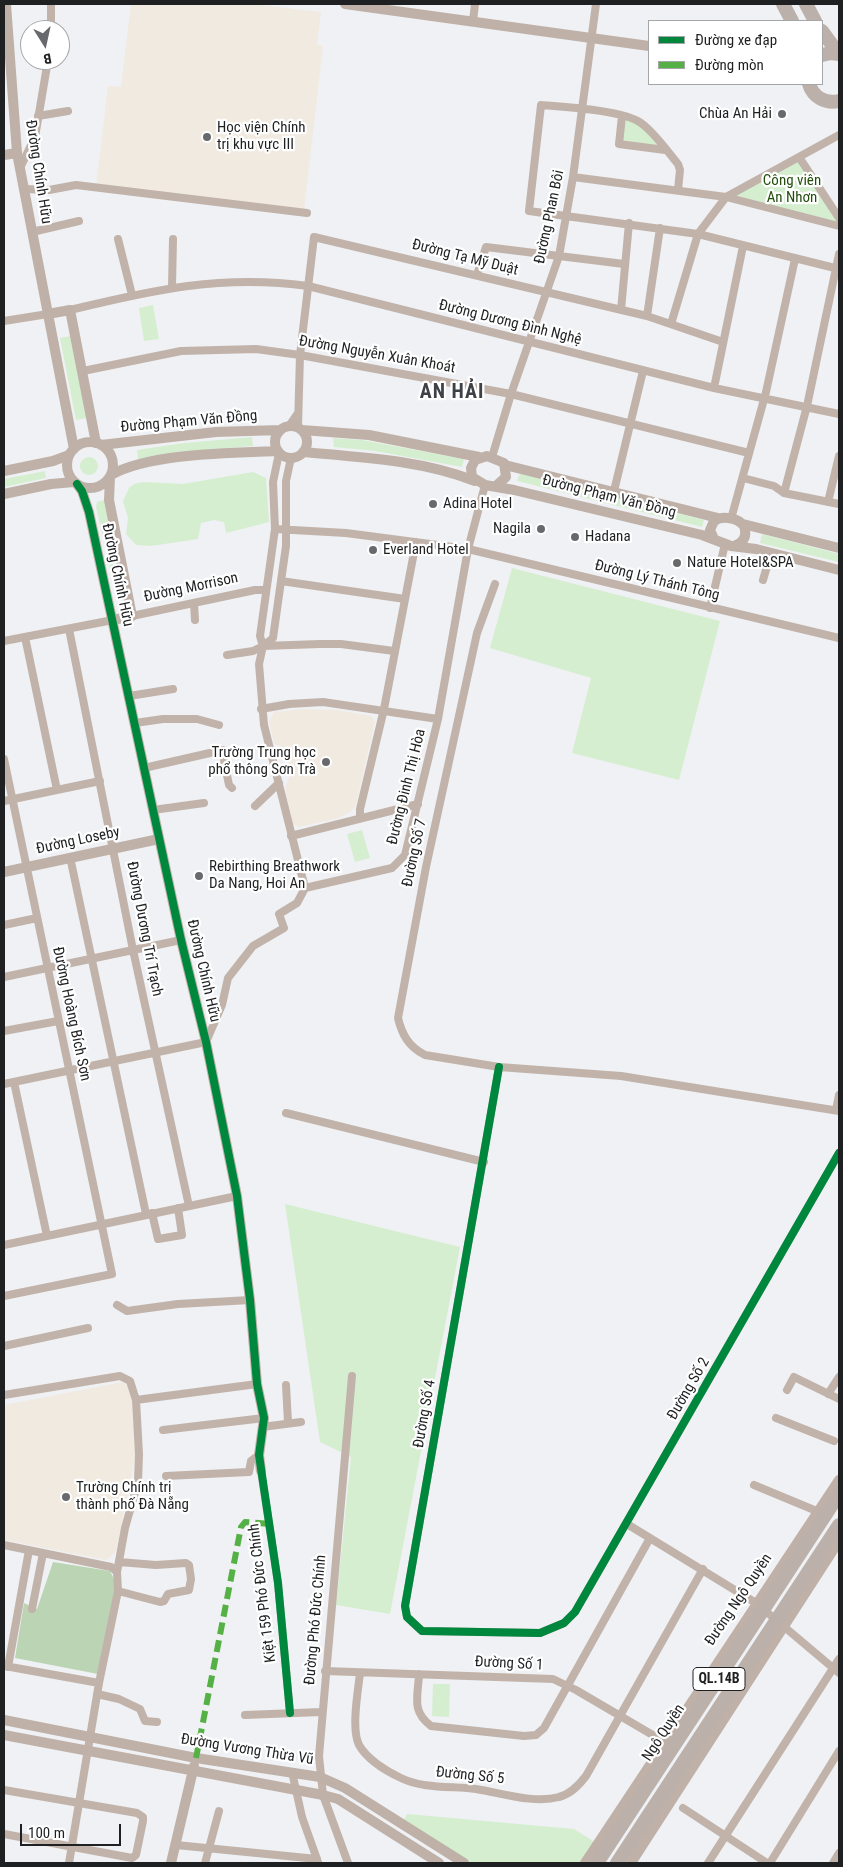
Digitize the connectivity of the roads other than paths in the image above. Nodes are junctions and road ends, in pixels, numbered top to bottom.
1 (6, 4) edge
2 (52, 4) edge
3 (345, 4) edge
4 (476, 4) edge
5 (596, 4) edge
6 (783, 4) edge
7 (806, 4) edge
8 (51, 20) edge
9 (791, 20) edge
10 (814, 20) edge
11 (473, 22) junction
12 (823, 32) edge
13 (592, 37) junction
14 (648, 46) edge
15 (839, 53) edge
16 (823, 55) edge
17 (46, 70) edge
18 (810, 85) edge
19 (836, 105) edge
20 (582, 109) junction
21 (68, 111) dead end
22 (38, 116) junction
23 (622, 116) junction
24 (839, 135) edge
25 (666, 150) junction
26 (17, 153) junction
27 (4, 155) edge
28 (799, 157) junction
29 (20, 168) junction
30 (573, 177) junction
31 (24, 189) junction
32 (678, 190) junction
33 (726, 197) junction
34 (307, 213) dead end
35 (567, 215) junction
36 (839, 218) edge
37 (78, 221) dead end
38 (629, 224) junction
39 (839, 226) edge
40 (660, 228) junction
41 (32, 232) junction
42 (698, 234) junction
43 (118, 239) dead end
44 (173, 239) dead end
45 (743, 246) junction
46 (839, 254) edge
47 (559, 256) junction
48 (795, 259) junction
49 (624, 264) junction
50 (838, 269) edge
51 (477, 275) junction
52 (308, 286) junction
53 (172, 287) junction
54 (546, 292) junction
55 (132, 295) junction
56 (70, 310) junction
57 (621, 310) junction
58 (48, 314) junction
59 (648, 316) junction
60 (4, 321) edge
61 (671, 324) junction
62 (529, 342) junction
63 (723, 342) junction
64 (300, 355) junction
65 (643, 370) junction
66 (83, 371) junction
67 (714, 388) junction
68 (511, 394) junction
69 (763, 399) junction
70 (807, 406) junction
71 (839, 414) edge
72 (629, 424) junction
73 (292, 428) junction
74 (99, 444) junction
75 (71, 452) junction
76 (278, 452) junction
77 (303, 452) junction
78 (749, 453) junction
79 (839, 456) edge
80 (479, 457) junction
81 (492, 457) junction
82 (291, 458) junction
83 (505, 465) junction
84 (4, 471) edge
85 (110, 476) junction
86 (743, 478) junction
87 (75, 483) junction
88 (480, 483) junction
89 (496, 486) junction
90 (614, 491) junction
91 (784, 493) junction
92 (4, 494) edge
93 (828, 502) junction
94 (839, 504) edge
95 (718, 518) junction
96 (731, 519) junction
97 (743, 524) junction
98 (286, 528) junction
99 (275, 529) junction
100 (714, 539) junction
101 (416, 542) junction
102 (725, 544) junction
103 (736, 545) junction
104 (839, 548) edge
105 (468, 550) junction
106 (771, 554) junction
107 (839, 570) edge
108 (763, 580) dead end
109 (281, 581) junction
110 (495, 584) dead end
111 (266, 590) junction
112 (405, 599) junction
113 (194, 603) junction
114 (710, 608) junction
115 (132, 616) junction
116 (113, 620) junction
117 (195, 620) dead end
118 (68, 629) junction
119 (26, 637) junction
120 (839, 638) edge
121 (4, 641) edge
122 (263, 646) junction
123 (394, 651) junction
124 (227, 655) dead end
125 (173, 689) dead end
126 (129, 696) junction
127 (261, 709) junction
128 (384, 709) junction
129 (438, 719) junction
130 (135, 723) junction
131 (219, 724) dead end
132 (4, 759) edge
133 (144, 768) junction
134 (100, 781) junction
135 (279, 783) junction
136 (232, 788) dead end
137 (57, 790) junction
138 (13, 799) junction
139 (4, 801) edge
140 (204, 803) dead end
141 (418, 804) junction
142 (255, 806) dead end
143 (153, 810) junction
144 (360, 817) junction
145 (291, 836) junction
146 (159, 839) junction
147 (114, 849) junction
148 (70, 857) junction
149 (26, 867) junction
150 (4, 872) edge
151 (304, 888) junction
152 (37, 918) junction
153 (4, 925) edge
154 (181, 940) junction
155 (133, 950) junction
156 (93, 958) junction
157 (47, 967) junction
158 (4, 977) edge
159 (58, 1021) junction
160 (4, 1031) edge
161 (206, 1042) junction
162 (156, 1053) junction
163 (115, 1062) junction
164 (495, 1066) junction
165 (68, 1071) junction
166 (14, 1082) junction
167 (4, 1084) edge
168 (839, 1095) edge
169 (837, 1111) edge
170 (286, 1112) dead end
171 (839, 1153) edge
172 (484, 1162) junction
173 (237, 1196) junction
174 (189, 1206) junction
175 (178, 1208) junction
176 (149, 1214) junction
177 (100, 1225) junction
178 (47, 1236) junction
179 (4, 1245) edge
180 (4, 1296) edge
181 (250, 1300) junction
182 (117, 1305) dead end
183 (88, 1328) dead end
184 (4, 1346) edge
185 (352, 1376) dead end
186 (839, 1377) edge
187 (257, 1384) junction
188 (286, 1384) dead end
189 (786, 1390) dead end
190 (828, 1394) junction
191 (4, 1395) edge
192 (839, 1399) edge
193 (136, 1400) junction
194 (776, 1418) dead end
195 (263, 1422) junction
196 (301, 1422) dead end
197 (288, 1423) junction
198 (163, 1430) dead end
199 (834, 1441) dead end
200 (259, 1455) junction
201 (261, 1471) joint
202 (166, 1476) dead end
203 (839, 1480) edge
204 (754, 1485) dead end
205 (839, 1494) edge
206 (818, 1512) junction
207 (627, 1524) junction
208 (839, 1525) edge
209 (650, 1538) junction
210 (839, 1541) edge
211 (4, 1545) edge
212 (29, 1550) junction
213 (43, 1553) junction
214 (119, 1562) junction
215 (114, 1569) junction
216 (703, 1570) junction
217 (118, 1591) junction
218 (760, 1606) junction
219 (32, 1609) dead end
220 (781, 1623) junction
221 (552, 1630) joint
222 (839, 1659) edge
223 (6, 1666) edge
224 (325, 1671) junction
225 (836, 1671) edge
226 (360, 1673) junction
227 (419, 1674) junction
228 (99, 1683) junction
229 (568, 1686) junction
230 (97, 1694) junction
231 (321, 1712) junction
232 (290, 1713) junction
233 (245, 1715) dead end
234 (622, 1716) junction
235 (4, 1720) edge
236 (157, 1722) dead end
237 (4, 1735) edge
238 (91, 1736) junction
239 (669, 1745) junction
240 (839, 1751) edge
241 (89, 1752) junction
242 (196, 1758) junction
243 (193, 1771) junction
244 (292, 1772) junction
245 (320, 1777) junction
246 (296, 1789) junction
247 (4, 1790) edge
248 (324, 1795) junction
249 (80, 1803) junction
250 (683, 1808) dead end
251 (219, 1811) dead end
252 (4, 1834) edge
253 (726, 1836) junction
254 (176, 1845) junction
255 (72, 1847) junction
256 (209, 1849) junction
257 (839, 1854) edge
258 (318, 1861) edge
259 (69, 1863) edge
260 (171, 1863) edge
261 (205, 1863) edge
262 (348, 1863) edge
263 (439, 1863) edge
264 (464, 1863) edge
265 (585, 1863) edge
266 (597, 1863) edge
267 (617, 1863) edge
268 (631, 1863) edge
269 (708, 1863) edge
270 (768, 1863) edge
271 (833, 1863) edge

1 - 26 street, Đường Chính Hữu
2 - 8 street
3 - 11 street
4 - 11 street
5 - 13 street, Đường Phan Bôi
6 - 9 highway
7 - 10 highway
11 - 13 street
12 - 15 highway
13 - 14 street
13 - 20 street, Đường Phan Bôi
15 - 16 highway
17 - 22 street
18 - 19 highway
20 - 23 street
20 - 30 street, Đường Phan Bôi
20 - 35 street
21 - 22 street
22 - 29 street
23 - 25 street
23 - 25 street
24 - 28 street
25 - 32 street
26 - 27 street
26 - 29 street, Đường Chính Hữu
28 - 33 street
28 - 36 street
29 - 31 street, Đường Chính Hữu
30 - 32 street
30 - 35 street, Đường Phan Bôi
31 - 34 street
31 - 41 street, Đường Chính Hữu
32 - 33 street
33 - 39 street
33 - 42 street
35 - 38 street
35 - 47 street, Đường Phan Bôi
37 - 41 street
38 - 40 street
38 - 49 street
40 - 42 street
40 - 59 street
41 - 58 street, Đường Chính Hữu
42 - 45 street
42 - 61 street
43 - 55 street
44 - 53 street
45 - 48 street
45 - 63 street
46 - 50 street
47 - 49 street
47 - 51 street
47 - 54 street, Đường Phan Bôi
48 - 50 street
48 - 69 street
49 - 57 street
50 - 70 street
51 - 52 street, Đường Tạ Mỹ Duật
51 - 54 street, Đường Tạ Mỹ Duật
52 - 53 street, Đường Dương Đình Nghệ
52 - 62 street, Đường Dương Đình Nghệ
52 - 64 street
53 - 55 street, Đường Dương Đình Nghệ
54 - 57 street, Đường Tạ Mỹ Duật
54 - 62 street, Đường Phan Bôi
55 - 56 street, Đường Dương Đình Nghệ
56 - 58 street
56 - 66 street
57 - 59 street, Đường Tạ Mỹ Duật
58 - 60 street
58 - 75 street, Đường Chính Hữu
59 - 61 street, Đường Tạ Mỹ Duật
61 - 63 street, Đường Tạ Mỹ Duật
62 - 65 street, Đường Dương Đình Nghệ
62 - 68 street, Đường Phan Bôi
63 - 67 street
64 - 66 street, Đường Nguyễn Xuân Khoát
64 - 68 street, Đường Nguyễn Xuân Khoát
64 - 73 street
65 - 67 street, Đường Dương Đình Nghệ
65 - 72 street
66 - 74 street
67 - 69 street, Đường Dương Đình Nghệ
68 - 72 street, Đường Nguyễn Xuân Khoát
68 - 81 street, Đường Phan Bôi
69 - 70 street, Đường Dương Đình Nghệ
69 - 78 street
70 - 71 street, Đường Dương Đình Nghệ
70 - 91 street
72 - 78 street, Đường Nguyễn Xuân Khoát
72 - 90 street
73 - 74 street, Đường Phạm Văn Đồng
73 - 76 street
73 - 77 street
73 - 80 street, Đường Phạm Văn Đồng
74 - 75 street
74 - 85 street
75 - 84 street
75 - 87 street
76 - 82 street
76 - 85 street
76 - 99 street
77 - 82 street
77 - 88 street
78 - 86 street
79 - 93 street
80 - 81 street
80 - 88 street
81 - 83 street
82 - 98 street
83 - 89 street
83 - 90 street, Đường Phạm Văn Đồng
85 - 87 street
85 - 115 street, Đường Chính Hữu
86 - 91 street
86 - 96 street
87 - 92 street
87 - 116 street, Đường Chính Hữu
88 - 89 street
88 - 105 street, Đường Đinh Thị Hòa
89 - 100 street, Đường Phạm Văn Đồng
90 - 95 street, Đường Phạm Văn Đồng
91 - 93 street
93 - 94 street
95 - 96 street
95 - 100 street
96 - 97 street
97 - 103 street
97 - 104 street
98 - 99 street, Đường Lý Thánh Tông
98 - 101 street, Đường Lý Thánh Tông
98 - 109 street
99 - 111 street
100 - 102 street
101 - 105 street, Đường Lý Thánh Tông
101 - 112 street
102 - 103 street
102 - 114 street
103 - 106 street
105 - 114 street, Đường Lý Thánh Tông
105 - 129 street, Đường Đinh Thị Hòa
106 - 107 street
106 - 108 street
109 - 112 street
109 - 122 street
110 - 164 street, Đường Số 7
111 - 113 street, Đường Morrison
111 - 122 street
112 - 123 street
113 - 115 street, Đường Morrison
113 - 117 street
114 - 120 street, Đường Lý Thánh Tông
115 - 116 street, Đường Morrison
116 - 118 street, Đường Morrison
116 - 126 street, Đường Chính Hữu
118 - 119 street, Đường Morrison
118 - 134 street, Đường Dương Trí Trạch
119 - 121 street, Đường Morrison
119 - 137 street
122 - 123 street
122 - 124 street
122 - 127 street
123 - 128 street
125 - 126 street
126 - 130 street, Đường Chính Hữu
127 - 128 street
127 - 135 street
128 - 129 street
128 - 144 street
129 - 141 street, Đường Đinh Thị Hòa
130 - 131 street
130 - 133 street, Đường Chính Hữu
132 - 138 street, Đường Hoàng Bích Sơn
133 - 136 street
133 - 143 street, Đường Chính Hữu
134 - 137 street
134 - 147 street, Đường Dương Trí Trạch
135 - 142 street
135 - 145 street
137 - 138 street
138 - 139 street
138 - 149 street, Đường Hoàng Bích Sơn
140 - 143 street
141 - 144 street
141 - 151 street, Đường Đinh Thị Hòa
143 - 146 street, Đường Chính Hữu
144 - 145 street
145 - 151 street
146 - 147 street, Đường Loseby
146 - 154 street, Đường Chính Hữu
147 - 148 street, Đường Loseby
147 - 155 street, Đường Dương Trí Trạch
148 - 149 street, Đường Loseby
148 - 156 street
149 - 150 street, Đường Loseby
149 - 152 street, Đường Hoàng Bích Sơn
151 - 161 street
152 - 153 street
152 - 157 street, Đường Hoàng Bích Sơn
154 - 155 street
154 - 161 street, Đường Chính Hữu
155 - 156 street
155 - 162 street, Đường Dương Trí Trạch
156 - 157 street
156 - 163 street
157 - 158 street
157 - 159 street, Đường Hoàng Bích Sơn
159 - 160 street
159 - 165 street, Đường Hoàng Bích Sơn
161 - 162 street
161 - 173 street, Đường Chính Hữu
162 - 163 street
162 - 174 street, Đường Dương Trí Trạch
163 - 165 street
163 - 176 street
164 - 169 street
164 - 172 street, Đường Số 4
165 - 166 street
165 - 177 street, Đường Hoàng Bích Sơn
166 - 167 street
166 - 178 street
168 - 169 street
170 - 172 street
171 - 207 street, Đường Số 2
172 - 221 street, Đường Số 4
173 - 174 street
173 - 181 street, Đường Chính Hữu
174 - 175 street
175 - 176 street
175 - 176 street
176 - 177 street
177 - 178 street
177 - 180 street, Đường Hoàng Bích Sơn
178 - 179 street
181 - 182 street
181 - 187 street, Đường Chính Hữu
183 - 184 street
185 - 224 street, Đường Phó Đức Chính
186 - 190 street
187 - 193 street
187 - 195 street, Đường Chính Hữu
188 - 197 street
189 - 190 street
190 - 192 street
191 - 193 street
193 - 214 street
194 - 199 street
195 - 197 street
195 - 198 street
195 - 200 street, Đường Chính Hữu
196 - 197 street
200 - 201 street, Đường Chính Hữu
200 - 202 street
201 - 232 street, Kiệt 159 Phó Đức Chính
203 - 206 street, Đường Ngô Quyền
204 - 206 street
205 - 218 highway, Ngô Quyền / QL.14B
206 - 218 street, Đường Ngô Quyền
207 - 209 street
207 - 221 street, Đường Số 2
208 - 220 highway, QL.14B
209 - 216 street
209 - 229 street
210 - 220 street
211 - 212 street
212 - 213 street
212 - 223 street
213 - 215 street
213 - 219 street
214 - 215 street
214 - 217 street
215 - 217 street
216 - 218 street
216 - 234 street
217 - 228 street
218 - 220 street
218 - 239 highway, Ngô Quyền / QL.14B
220 - 225 street
220 - 267 highway, QL.14B
220 - 268 street
222 - 225 street
223 - 228 street
224 - 226 street, Đường Số 1
224 - 231 street, Đường Phó Đức Chính
225 - 253 street
226 - 227 street, Đường Số 1
226 - 234 street, Đường Số 5
227 - 229 street, Đường Số 1
227 - 229 street
228 - 230 street
229 - 234 street, Đường Số 1
230 - 236 street
230 - 238 street
231 - 232 street
231 - 245 street, Đường Phó Đức Chính
232 - 233 street
234 - 239 street, Đường Số 1
235 - 238 street, Đường Vương Thừa Vũ
237 - 241 street, Đường Vương Thừa Vũ
238 - 241 street
238 - 242 street, Đường Vương Thừa Vũ
239 - 265 street
239 - 266 highway, Ngô Quyền / QL.14B
240 - 270 street
241 - 243 street, Đường Vương Thừa Vũ
241 - 249 street
242 - 243 street
242 - 244 street, Đường Vương Thừa Vũ
243 - 246 street, Đường Vương Thừa Vũ
243 - 254 street
244 - 245 street, Đường Vương Thừa Vũ
244 - 246 street
245 - 248 street, Đường Phó Đức Chính
245 - 264 street, Đường Vương Thừa Vũ
246 - 248 street, Đường Vương Thừa Vũ
246 - 258 street
247 - 249 street
248 - 262 street, Đường Phó Đức Chính
248 - 263 street, Đường Vương Thừa Vũ
249 - 255 street
249 - 255 street
250 - 253 street
251 - 256 street
252 - 255 street
253 - 269 street
253 - 270 street
254 - 256 street
254 - 260 street
255 - 259 street
256 - 258 street
256 - 261 street
257 - 271 street

